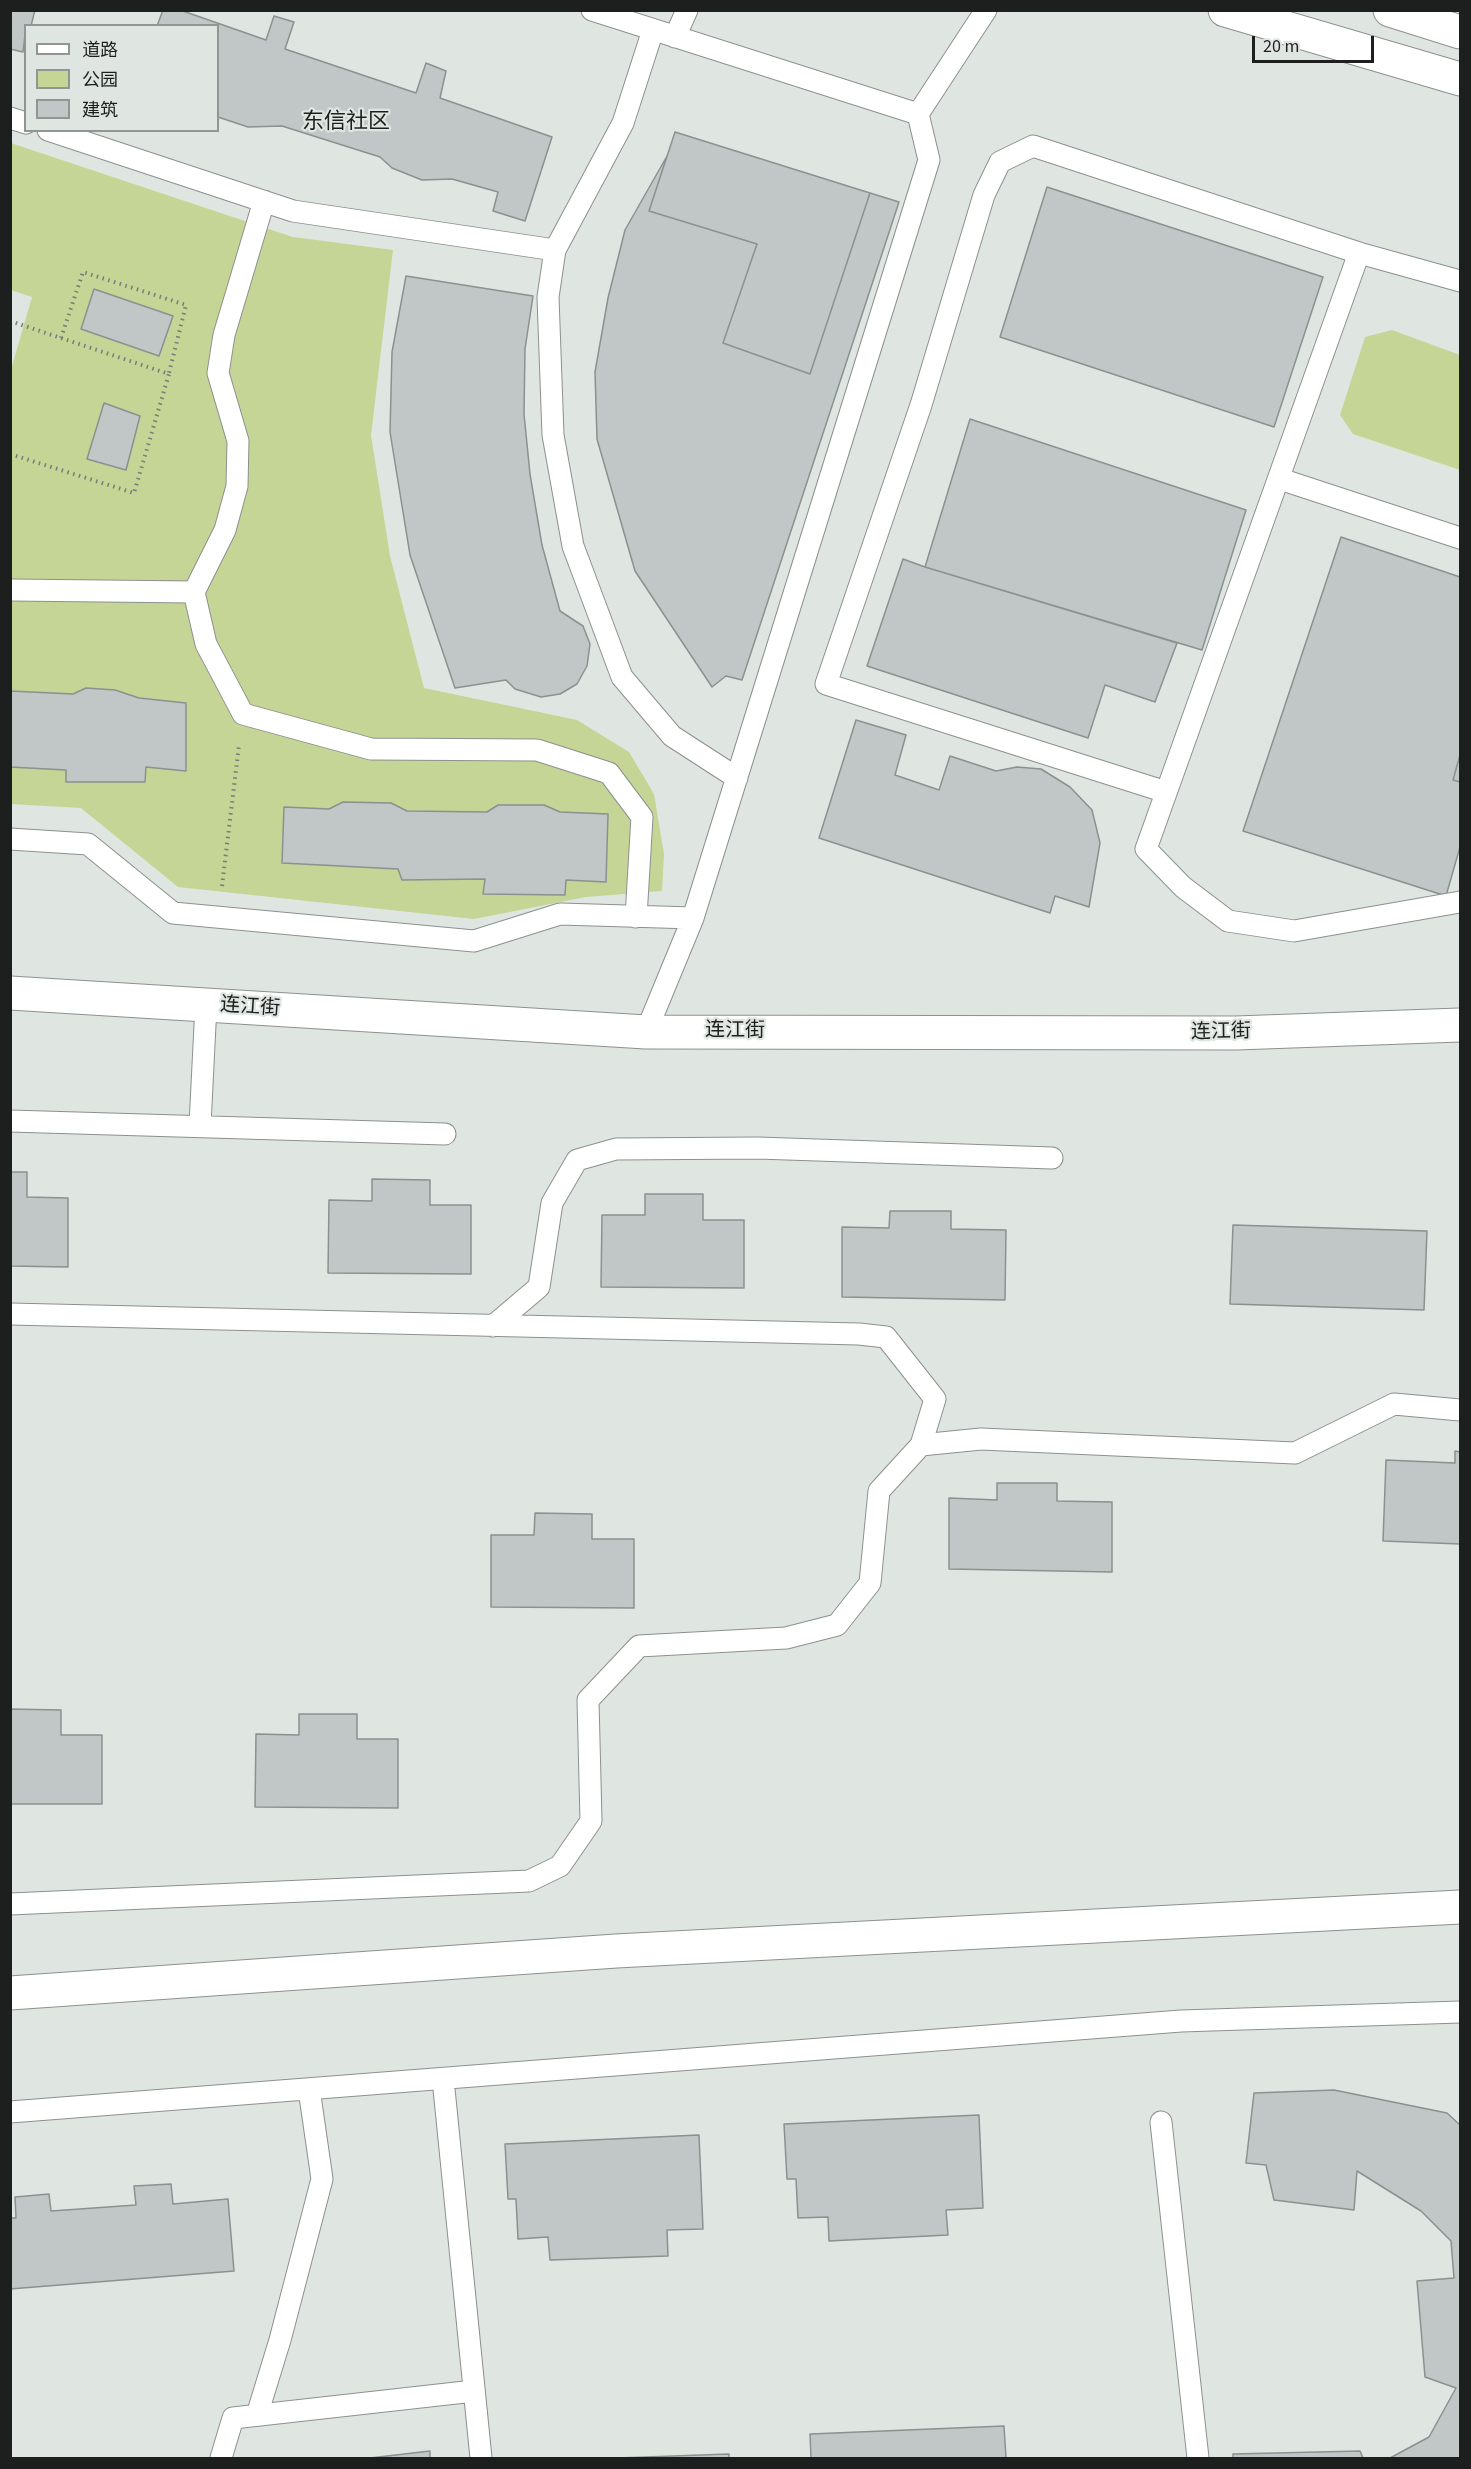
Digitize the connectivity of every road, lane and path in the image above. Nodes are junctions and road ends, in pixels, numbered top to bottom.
1 (592, 10) edge
2 (687, 10) edge
3 (986, 10) edge
4 (1226, 10) edge
5 (1390, 10) edge
6 (654, 30) junction
7 (1461, 32) edge
8 (675, 37) junction
9 (1461, 79) edge
10 (918, 114) junction
11 (54, 132) edge
12 (264, 201) junction
13 (555, 250) junction
14 (1359, 253) junction
15 (1461, 281) edge
16 (10, 307) edge
17 (10, 312) edge
18 (10, 321) edge
19 (61, 338) junction
20 (170, 374) junction
21 (10, 454) edge
22 (1280, 479) junction
23 (1461, 538) edge
24 (10, 590) edge
25 (194, 592) junction
26 (243, 714) junction
27 (737, 778) junction
28 (1166, 792) junction
29 (10, 839) edge
30 (1461, 902) edge
31 (218, 917) junction
32 (636, 917) junction
33 (693, 918) junction
34 (10, 993) edge
35 (206, 1005) junction
36 (1461, 1025) edge
37 (646, 1032) junction
38 (10, 1121) edge
39 (200, 1125) junction
40 (445, 1134) dead end
41 (1052, 1158) dead end
42 (10, 1314) edge
43 (493, 1326) junction
44 (1461, 1410) edge
45 (921, 1445) junction
46 (10, 1904) edge
47 (1461, 1907) edge
48 (10, 1992) edge
49 (1461, 2012) edge
50 (443, 2079) junction
51 (309, 2089) junction
52 (10, 2112) edge
53 (1161, 2122) dead end
54 (474, 2391) junction
55 (257, 2415) junction
56 (220, 2458) edge
57 (481, 2458) edge
58 (1198, 2458) edge

1 - 6 lane
2 - 8 lane
3 - 10 lane
4 - 9 street
5 - 7 street
6 - 8 lane
6 - 13 lane
8 - 10 lane
10 - 27 lane
11 - 12 lane
12 - 13 lane
12 - 25 lane
13 - 27 lane
14 - 15 lane
14 - 22 lane
14 - 28 lane
16 - 17 path
18 - 19 path
19 - 20 path
19 - 20 path
20 - 21 path
22 - 23 lane
22 - 28 lane
24 - 25 lane
25 - 26 lane
26 - 31 path
26 - 32 lane
27 - 33 lane
28 - 30 lane
29 - 31 lane
31 - 32 lane
32 - 33 lane
33 - 37 lane
34 - 35 street, 连江街
35 - 37 street, 连江街
35 - 39 lane
36 - 37 street, 连江街
38 - 39 lane
39 - 40 lane
41 - 43 lane
42 - 43 lane
43 - 45 lane
44 - 45 lane
45 - 46 lane
47 - 48 street
49 - 50 lane
50 - 51 lane
50 - 54 lane
51 - 52 lane
51 - 55 lane
53 - 58 lane
54 - 55 lane
54 - 57 lane
55 - 56 lane

